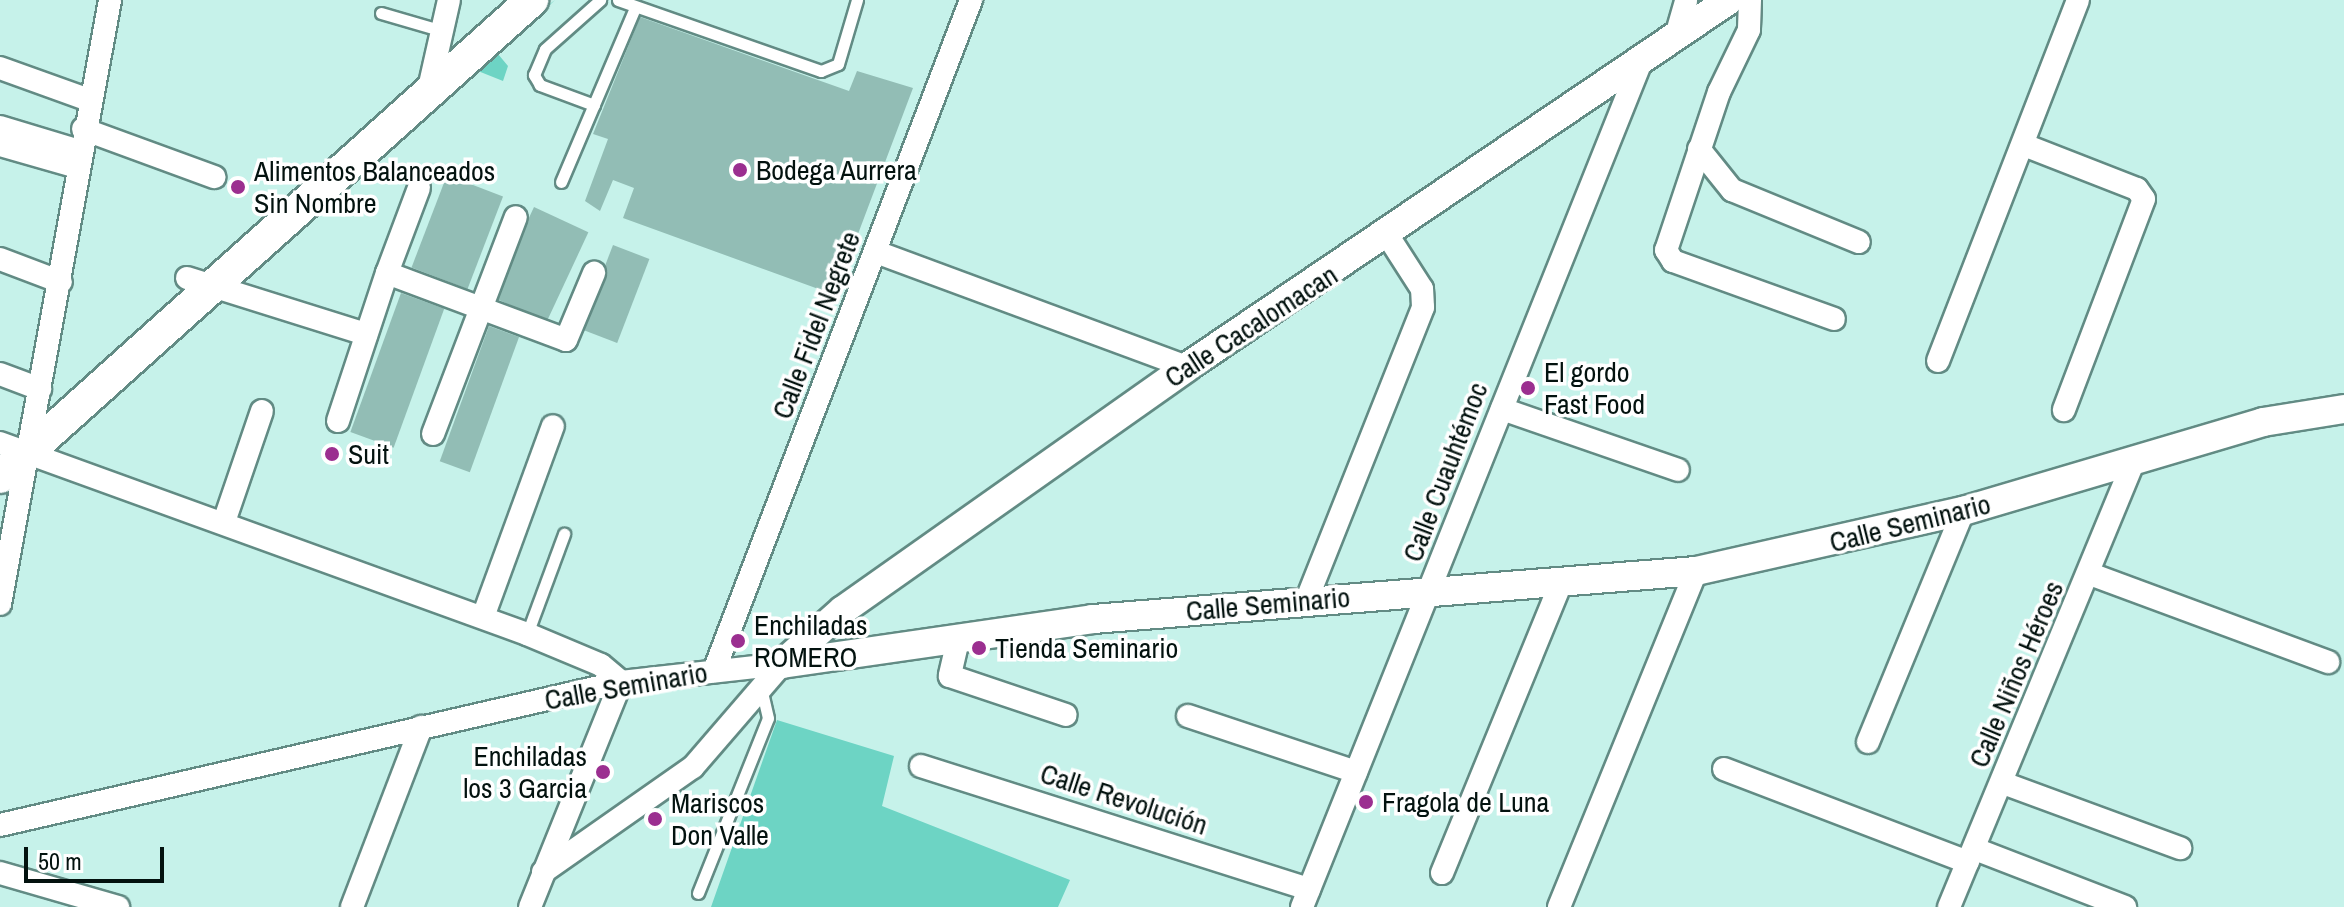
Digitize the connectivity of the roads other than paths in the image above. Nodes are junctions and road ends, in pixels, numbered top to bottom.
1 (110, 0) edge
2 (449, 0) edge
3 (500, 0) edge
4 (532, 0) edge
5 (600, 0) edge
6 (618, 0) edge
7 (857, 0) edge
8 (971, 0) edge
9 (1686, 0) edge
10 (1729, 0) edge
11 (1750, 0) edge
12 (2078, 0) edge
13 (635, 8) junction
14 (381, 13) dead end
15 (439, 30) junction
16 (1676, 36) junction
17 (1642, 59) junction
18 (0, 68) edge
19 (429, 79) junction
20 (89, 100) junction
21 (594, 105) junction
22 (0, 127) edge
23 (0, 145) edge
24 (2024, 145) junction
25 (80, 149) junction
26 (1699, 149) junction
27 (47, 151) junction
28 (214, 177) dead end
29 (561, 182) dead end
30 (419, 188) dead end
31 (516, 217) dead end
32 (1388, 236) junction
33 (1859, 242) dead end
34 (876, 252) junction
35 (0, 259) edge
36 (387, 273) junction
37 (594, 273) dead end
38 (61, 282) junction
39 (199, 283) junction
40 (479, 307) junction
41 (1834, 319) dead end
42 (366, 334) junction
43 (1938, 361) dead end
44 (1187, 367) junction
45 (0, 374) edge
46 (37, 404) junction
47 (1502, 409) junction
48 (2344, 409) edge
49 (2064, 410) dead end
50 (262, 411) dead end
51 (338, 421) dead end
52 (553, 426) dead end
53 (433, 434) dead end
54 (8, 448) edge
55 (2133, 463) junction
56 (1678, 470) dead end
57 (0, 477) edge
58 (1963, 511) junction
59 (225, 519) junction
60 (564, 534) dead end
61 (1696, 571) junction
62 (2090, 574) junction
63 (1562, 581) junction
64 (1430, 590) junction
65 (1307, 599) junction
66 (0, 604) edge
67 (483, 617) junction
68 (527, 634) junction
69 (958, 640) junction
70 (2328, 662) dead end
71 (782, 664) junction
72 (714, 671) junction
73 (621, 682) junction
74 (762, 691) junction
75 (1066, 715) dead end
76 (1188, 716) dead end
77 (421, 727) junction
78 (1868, 742) dead end
79 (921, 766) dead end
80 (1724, 769) dead end
81 (1356, 772) junction
82 (2003, 783) junction
83 (0, 825) edge
84 (2180, 848) dead end
85 (1971, 856) junction
86 (543, 872) junction
87 (0, 873) edge
88 (1442, 873) dead end
89 (698, 893) dead end
90 (1306, 898) edge
91 (118, 907) edge
92 (352, 907) edge
93 (530, 907) edge
94 (1559, 907) edge
95 (1949, 907) edge
96 (2125, 907) edge

1 - 20 street
2 - 15 street
3 - 19 main road
4 - 19 main road
5 - 21 lane
6 - 13 lane
7 - 13 lane
8 - 34 street, Calle Fidel Negrete
9 - 16 street
10 - 16 street, Calle Cacalomacan
11 - 26 street
12 - 24 street
13 - 21 lane
14 - 15 lane
15 - 19 street
16 - 17 street, Calle Cacalomacan
17 - 32 street, Calle Cacalomacan
17 - 47 street, Calle Cuauhtémoc
18 - 20 street
19 - 39 main road
20 - 25 street
21 - 29 lane
22 - 27 street
23 - 27 street
24 - 43 street
24 - 49 street
25 - 27 street
25 - 28 street
25 - 38 street
26 - 33 street
26 - 41 street
30 - 36 street
31 - 40 street
32 - 44 street, Calle Cacalomacan
32 - 65 street
34 - 44 street
34 - 72 street, Calle Fidel Negrete
35 - 38 street
36 - 40 street
36 - 42 street
37 - 40 street
38 - 46 street
39 - 42 street
39 - 46 main road
39 - 54 main road
40 - 53 street
42 - 51 street
44 - 71 street, Calle Cacalomacan
45 - 46 street
46 - 54 main road
47 - 56 street
47 - 64 street, Calle Cuauhtémoc
48 - 55 street, Calle Seminario
50 - 59 street
52 - 67 street
54 - 57 main road
54 - 59 street
54 - 66 street
55 - 58 street, Calle Seminario
55 - 62 street, Calle Niños Héroes
58 - 61 street, Calle Seminario
58 - 78 street
59 - 67 street
60 - 68 lane
61 - 63 street, Calle Seminario
61 - 94 street
62 - 70 street
62 - 82 street, Calle Niños Héroes
63 - 64 street, Calle Seminario
63 - 88 street
64 - 65 street, Calle Seminario
64 - 81 street, Calle Cuauhtémoc
65 - 69 street, Calle Seminario
67 - 68 street
68 - 73 street
69 - 71 street, Calle Seminario
69 - 75 street
71 - 72 street, Calle Seminario
71 - 74 street
72 - 73 street, Calle Seminario
73 - 77 street, Calle Seminario
73 - 86 street
74 - 86 street
74 - 89 lane
76 - 81 street
77 - 83 street, Calle Seminario
77 - 92 street
79 - 90 street, Calle Revolución
80 - 85 street
81 - 90 street, Calle Cuauhtémoc
82 - 84 street
82 - 85 street, Calle Niños Héroes
85 - 95 street, Calle Niños Héroes
85 - 96 street
86 - 93 street
87 - 91 street

